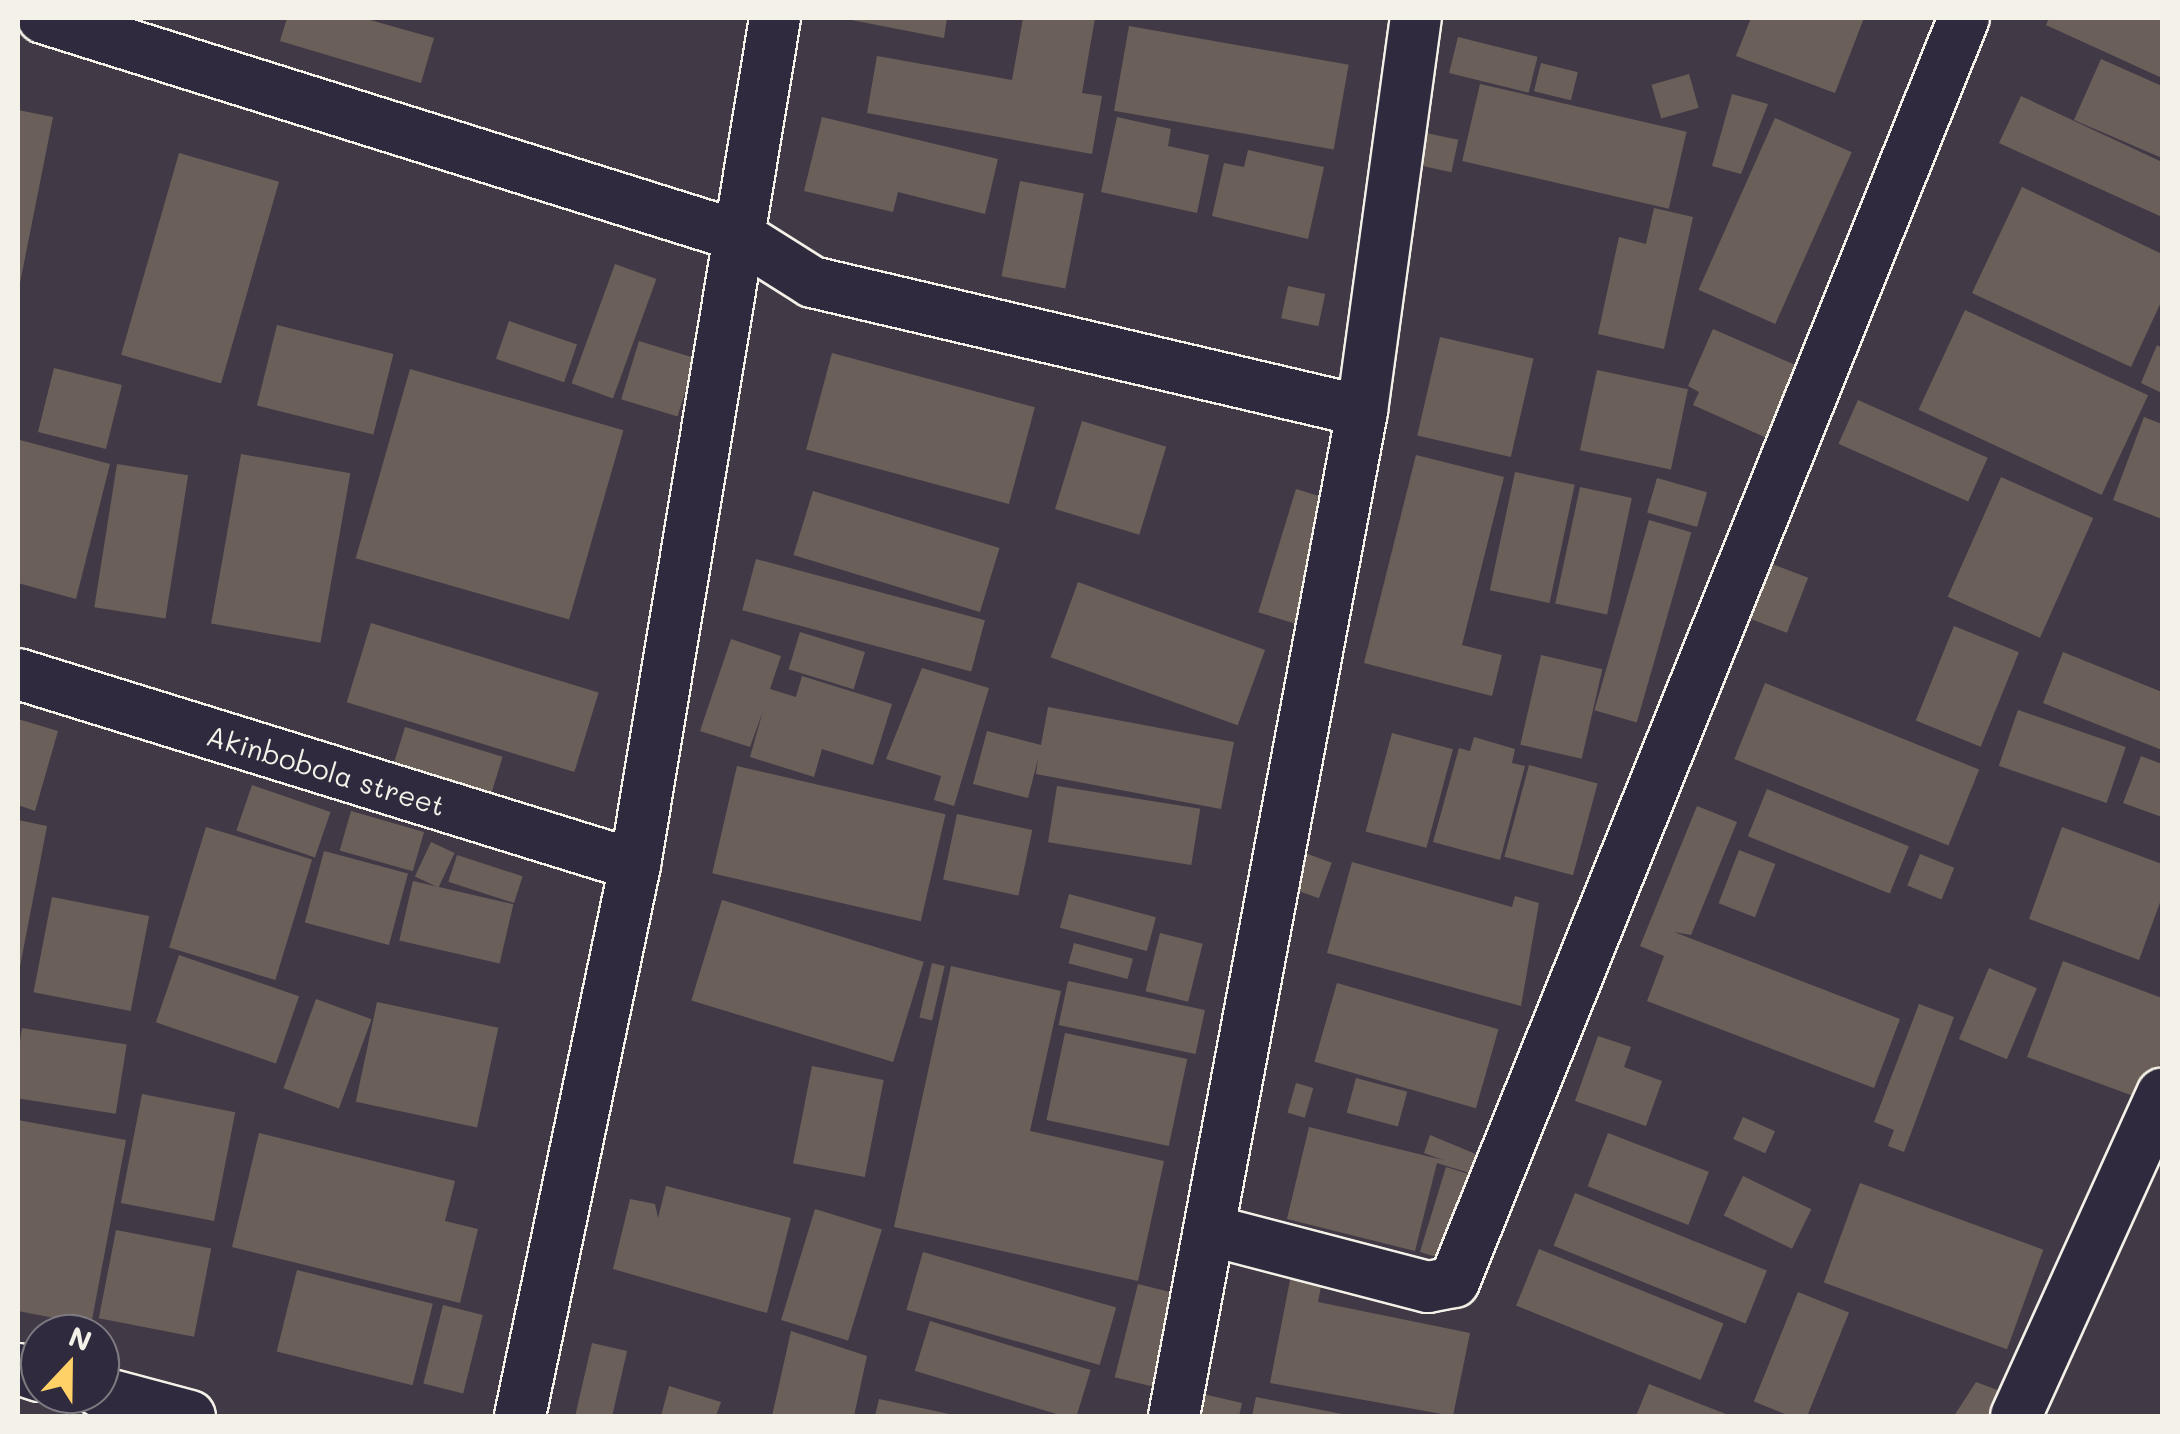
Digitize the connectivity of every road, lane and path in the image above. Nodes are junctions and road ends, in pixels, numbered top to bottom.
1 (43, 18) edge
2 (775, 18) edge
3 (1416, 18) edge
4 (1964, 18) edge
5 (739, 236) junction
6 (1362, 411) junction
7 (18, 674) edge
8 (635, 865) junction
9 (2162, 1094) edge
10 (1209, 1230) junction
11 (120, 1397) edge
12 (190, 1416) edge
13 (520, 1416) edge
14 (1174, 1416) edge
15 (2016, 1416) edge

1 - 5 street
2 - 5 street
3 - 6 street
4 - 10 street
5 - 6 street
5 - 8 street
6 - 10 street
7 - 8 street, Akinbobola street
8 - 13 street
9 - 15 street
10 - 14 street
11 - 12 street

